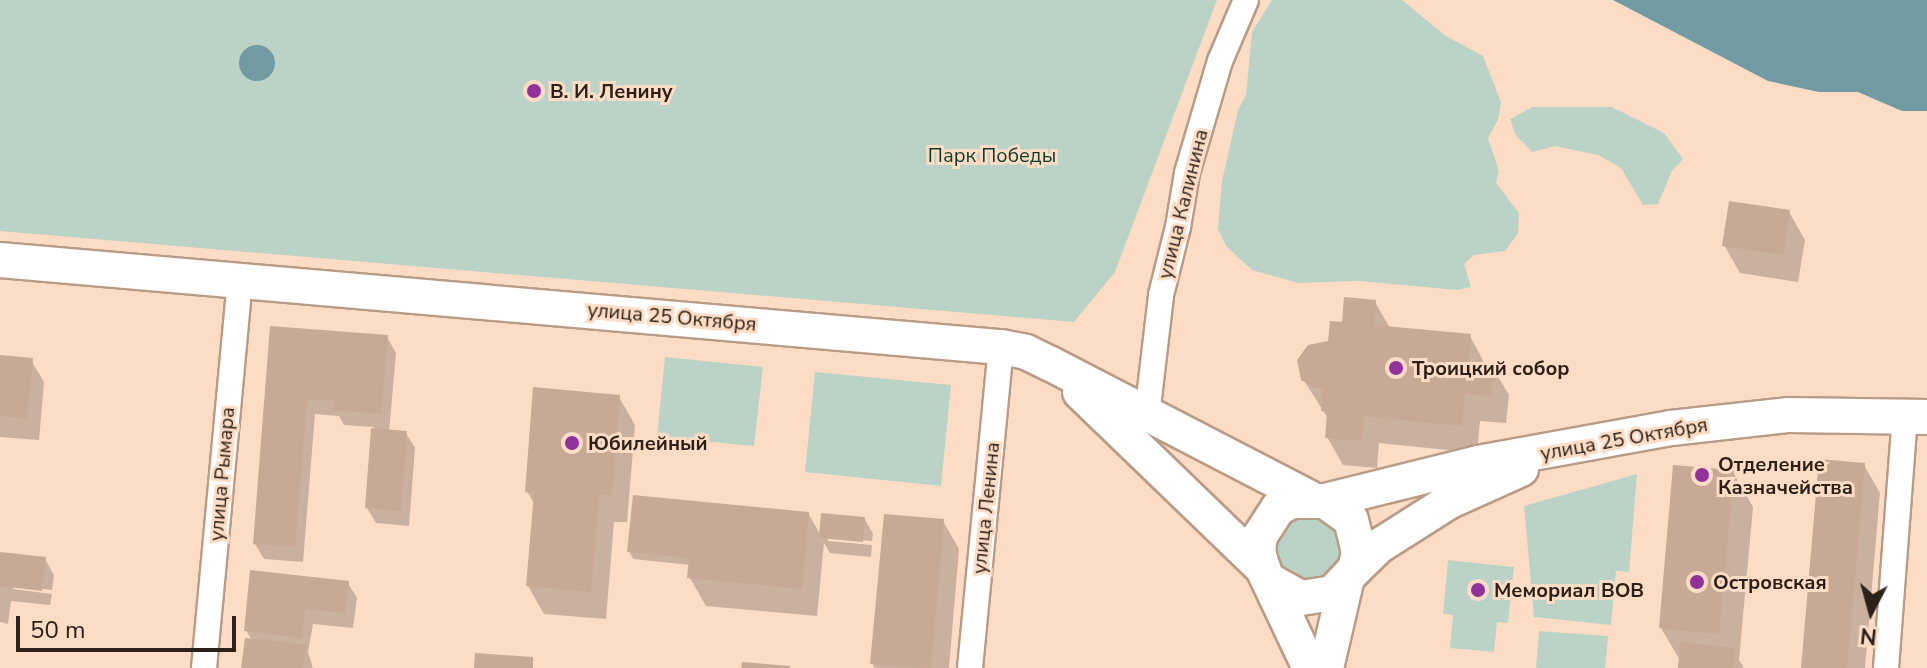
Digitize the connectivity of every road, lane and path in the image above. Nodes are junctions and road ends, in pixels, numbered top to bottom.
1 (1246, 0) edge
2 (0, 260) edge
3 (240, 281) junction
4 (1001, 347) junction
5 (1051, 364) junction
6 (1147, 415) junction
7 (1916, 417) edge
8 (1574, 448) junction
9 (1317, 499) junction
10 (1351, 575) junction
11 (1267, 576) junction
12 (204, 668) edge
13 (970, 668) edge
14 (1310, 668) edge
15 (1326, 668) edge
16 (1886, 668) edge

1 - 6 street, улица Калинина
2 - 3 main road, улица 25 Октября
3 - 4 main road, улица 25 Октября
3 - 12 street, улица Рымара
4 - 5 main road, улица 25 Октября
4 - 13 street, улица Ленина
5 - 6 main road, улица 25 Октября
5 - 11 main road
6 - 9 main road, улица 25 Октября
7 - 8 main road, улица 25 Октября
7 - 16 street
8 - 9 main road, улица 25 Октября
8 - 10 main road
9 - 10 main road
9 - 11 main road
10 - 11 main road
10 - 15 main road
11 - 14 main road

